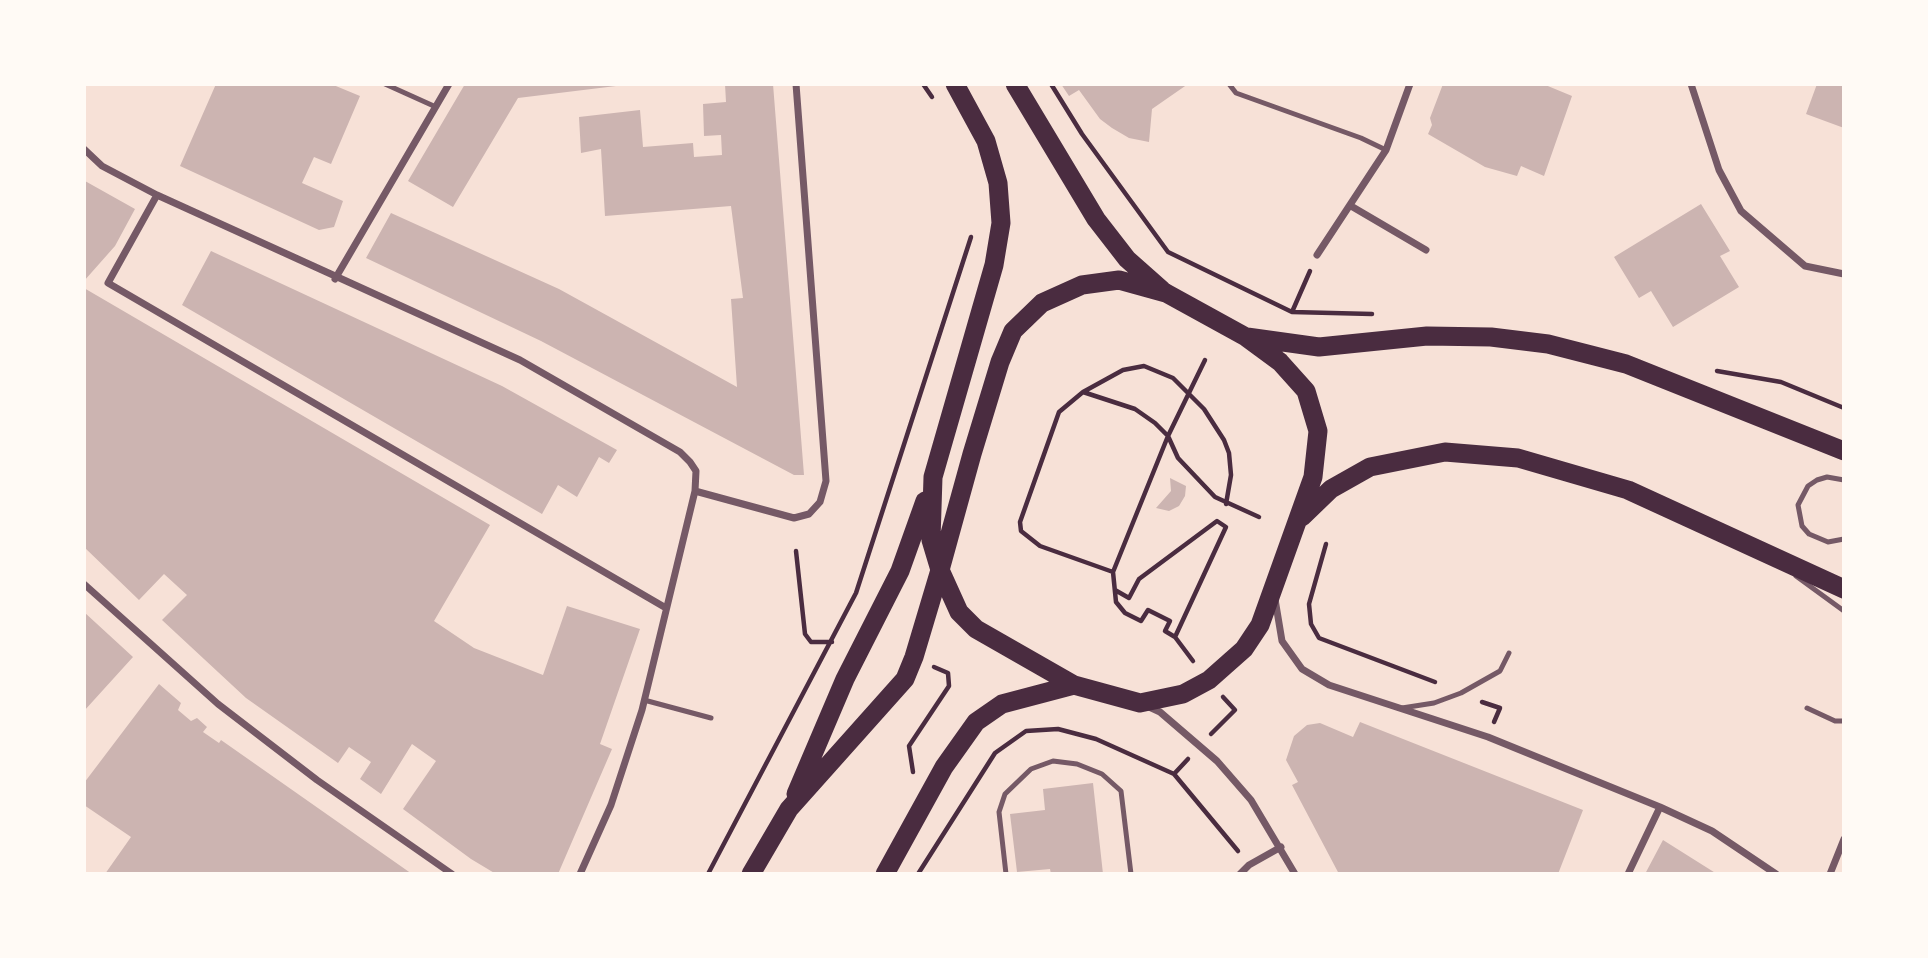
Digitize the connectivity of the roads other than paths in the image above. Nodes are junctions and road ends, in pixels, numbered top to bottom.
1 (385, 84) edge
2 (449, 84) edge
3 (796, 84) edge
4 (955, 84) edge
5 (1015, 84) edge
6 (1229, 84) edge
7 (1410, 84) edge
8 (1690, 84) edge
9 (436, 107) junction
10 (84, 149) edge
11 (1386, 150) junction
12 (157, 195) junction
13 (1351, 206) junction
14 (1426, 250) dead end
15 (1317, 255) road end
16 (1844, 274) edge
17 (335, 279) junction
18 (1166, 293) junction
19 (1246, 337) junction
20 (1844, 451) edge
21 (933, 477) junction
22 (1844, 480) edge
23 (695, 491) junction
24 (1298, 521) junction
25 (1844, 539) edge
26 (1766, 554) junction
27 (940, 570) junction
28 (84, 584) edge
29 (1844, 589) edge
30 (1273, 591) junction
31 (666, 608) junction
32 (1844, 611) edge
33 (1509, 653) dead end
34 (1074, 685) junction
35 (644, 700) junction
36 (1140, 703) junction
37 (1402, 708) junction
38 (1808, 708) dead end
39 (711, 718) dead end
40 (1844, 721) edge
41 (1660, 807) junction
42 (789, 809) junction
43 (1844, 839) edge
44 (1280, 847) junction
45 (452, 874) edge
46 (580, 874) edge
47 (751, 874) edge
48 (884, 874) edge
49 (1006, 874) edge
50 (1131, 874) edge
51 (1240, 874) edge
52 (1295, 874) edge
53 (1628, 874) edge
54 (1776, 874) edge
55 (1830, 874) edge

1 - 9 lane
2 - 9 street
3 - 23 street
4 - 21 highway
5 - 18 highway
6 - 11 lane
7 - 11 street
8 - 16 street
9 - 17 street
10 - 12 street
11 - 13 street
12 - 17 street
12 - 31 street
13 - 14 street
13 - 15 street
17 - 23 street
18 - 19 highway
18 - 27 highway
19 - 20 highway
19 - 24 highway
21 - 27 highway
21 - 42 highway
22 - 25 lane
23 - 31 street
24 - 26 highway
24 - 30 highway
26 - 29 highway
26 - 32 lane
27 - 34 highway
27 - 42 highway
28 - 45 street
30 - 36 highway
30 - 37 street
31 - 35 street
33 - 37 lane
34 - 36 highway
34 - 48 highway
35 - 39 lane
35 - 46 street
36 - 44 street
37 - 41 street
38 - 40 lane
41 - 53 street
41 - 54 street
42 - 47 highway
43 - 55 street
44 - 51 street
44 - 52 street
49 - 50 lane

